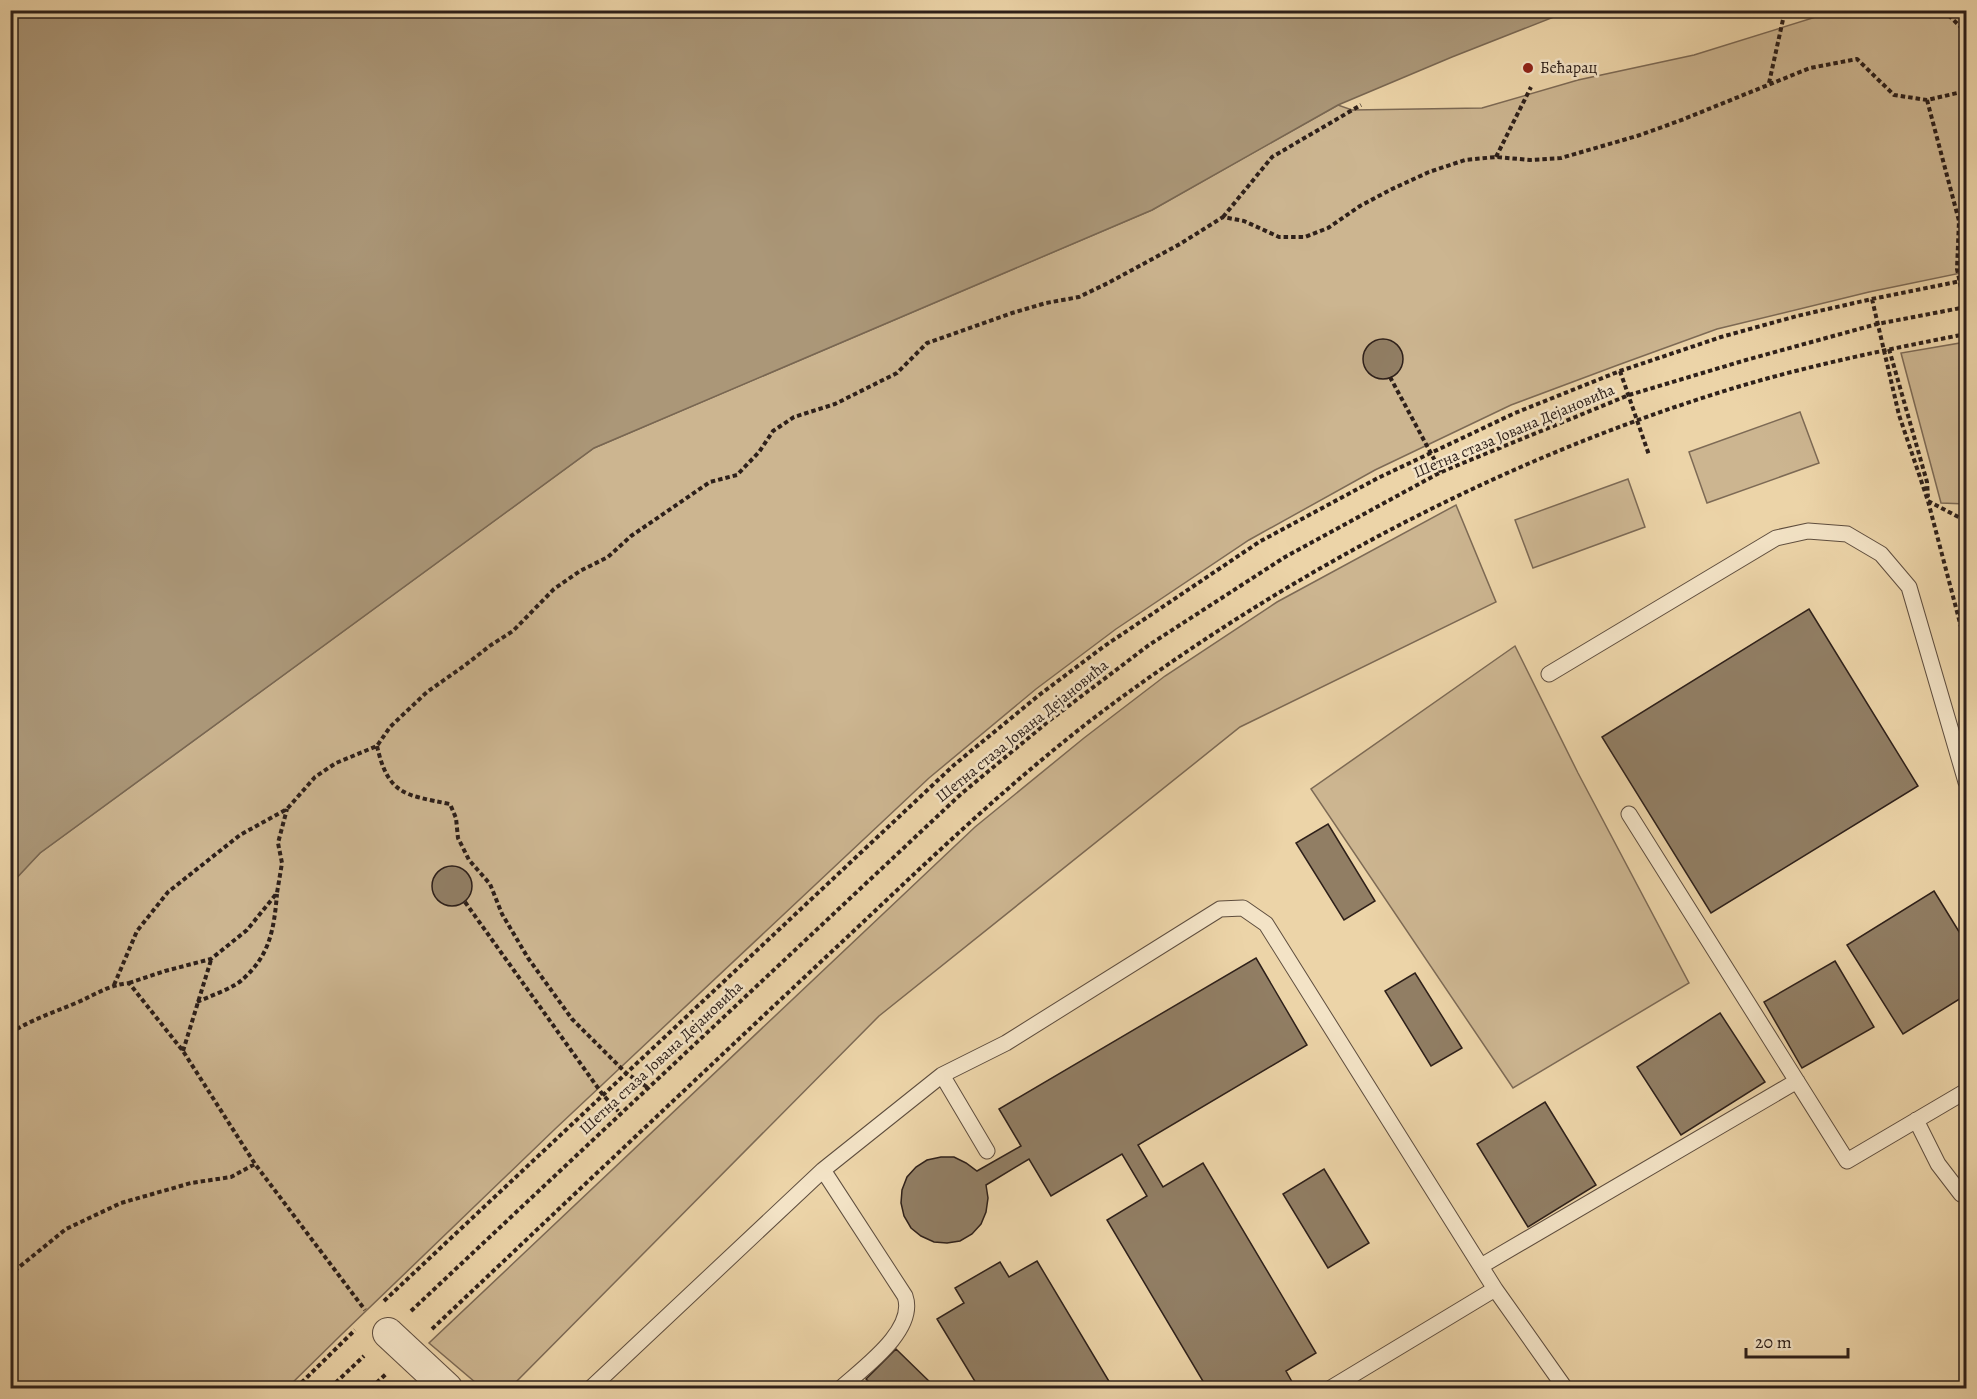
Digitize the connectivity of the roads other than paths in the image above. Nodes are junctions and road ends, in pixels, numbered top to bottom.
1 (1549, 674) dead end
2 (1966, 782) edge
3 (1629, 814) dead end
4 (942, 1075) junction
5 (1797, 1081) junction
6 (1966, 1091) edge
7 (1916, 1120) junction
8 (987, 1151) dead end
9 (823, 1170) junction
10 (1966, 1196) edge
11 (1481, 1266) junction
12 (1495, 1289) junction
13 (380, 1326) road end
14 (447, 1389) edge
15 (591, 1389) edge
16 (841, 1389) edge
17 (1331, 1389) edge
18 (1565, 1389) edge

1 - 2 lane
3 - 5 lane
4 - 8 lane
4 - 9 lane
4 - 11 lane
5 - 7 lane
5 - 11 lane
6 - 7 lane
7 - 10 lane
9 - 15 lane
9 - 16 lane
11 - 12 lane
12 - 17 lane
12 - 18 lane
13 - 14 street

